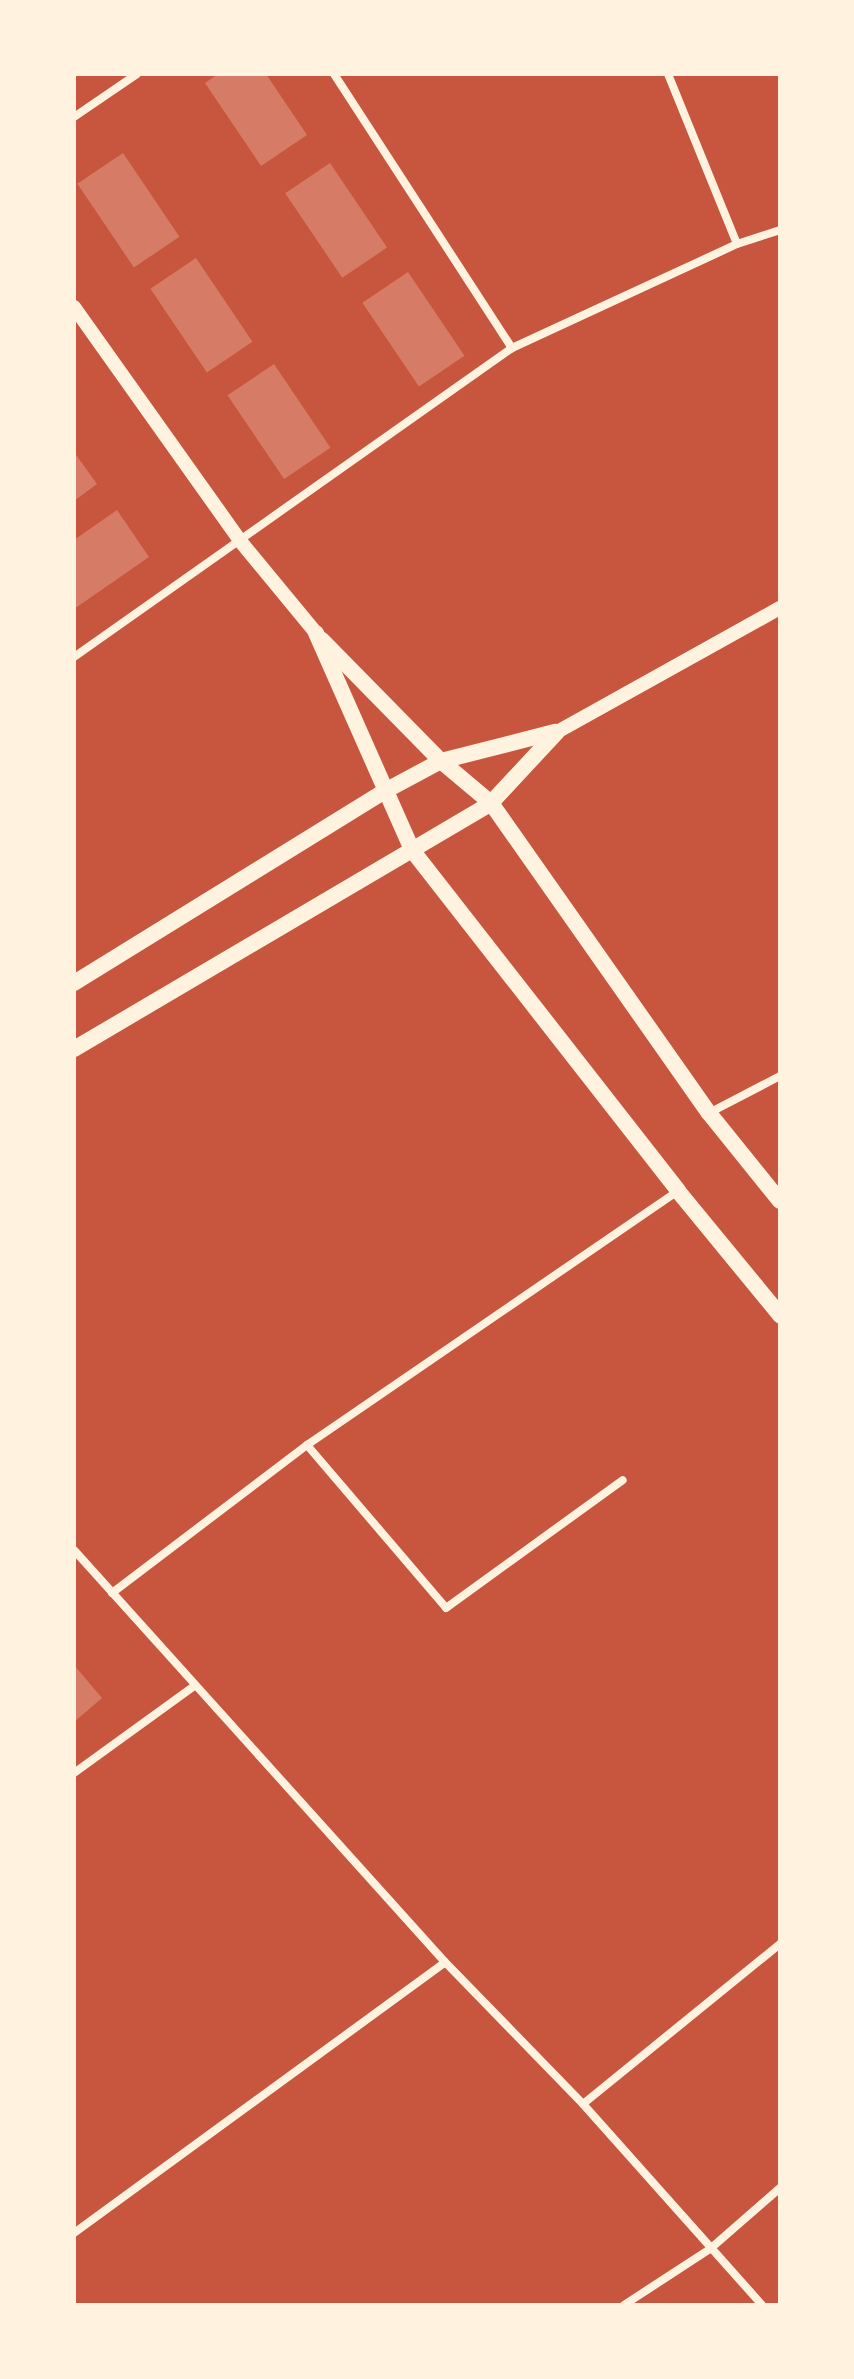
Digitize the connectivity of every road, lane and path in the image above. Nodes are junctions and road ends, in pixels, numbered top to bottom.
1 (137, 74) edge
2 (334, 74) edge
3 (668, 74) edge
4 (74, 117) edge
5 (780, 230) edge
6 (737, 244) junction
7 (74, 307) edge
8 (512, 348) junction
9 (241, 542) junction
10 (780, 608) edge
11 (316, 633) junction
12 (74, 657) edge
13 (557, 732) junction
14 (441, 761) junction
15 (385, 791) junction
16 (491, 803) junction
17 (412, 850) junction
18 (74, 983) edge
19 (74, 1049) edge
20 (780, 1076) edge
21 (709, 1113) junction
22 (678, 1191) junction
23 (780, 1201) edge
24 (780, 1315) edge
25 (307, 1445) junction
26 (623, 1480) dead end
27 (74, 1550) edge
28 (112, 1593) junction
29 (194, 1686) junction
30 (74, 1773) edge
31 (780, 1944) edge
32 (445, 1962) junction
33 (583, 2104) junction
34 (780, 2188) edge
35 (74, 2233) edge
36 (710, 2249) junction
37 (624, 2305) edge
38 (762, 2305) edge

1 - 4 street
2 - 8 street
3 - 6 street
5 - 6 street
6 - 8 street
7 - 9 street
8 - 9 street
9 - 11 street
9 - 12 street
10 - 13 street
11 - 14 main road
11 - 15 main road
13 - 14 main road
13 - 16 main road
14 - 15 main road
14 - 16 main road
15 - 17 main road
15 - 18 main road
16 - 17 main road
16 - 21 main road
17 - 19 main road
17 - 22 main road
20 - 21 street
21 - 23 main road
22 - 24 main road
22 - 25 street
25 - 26 street
25 - 28 street
27 - 28 street
28 - 29 street
29 - 30 street
29 - 32 street
31 - 33 street
32 - 33 street
32 - 35 street
33 - 36 street
34 - 36 street
36 - 37 street
36 - 38 street

